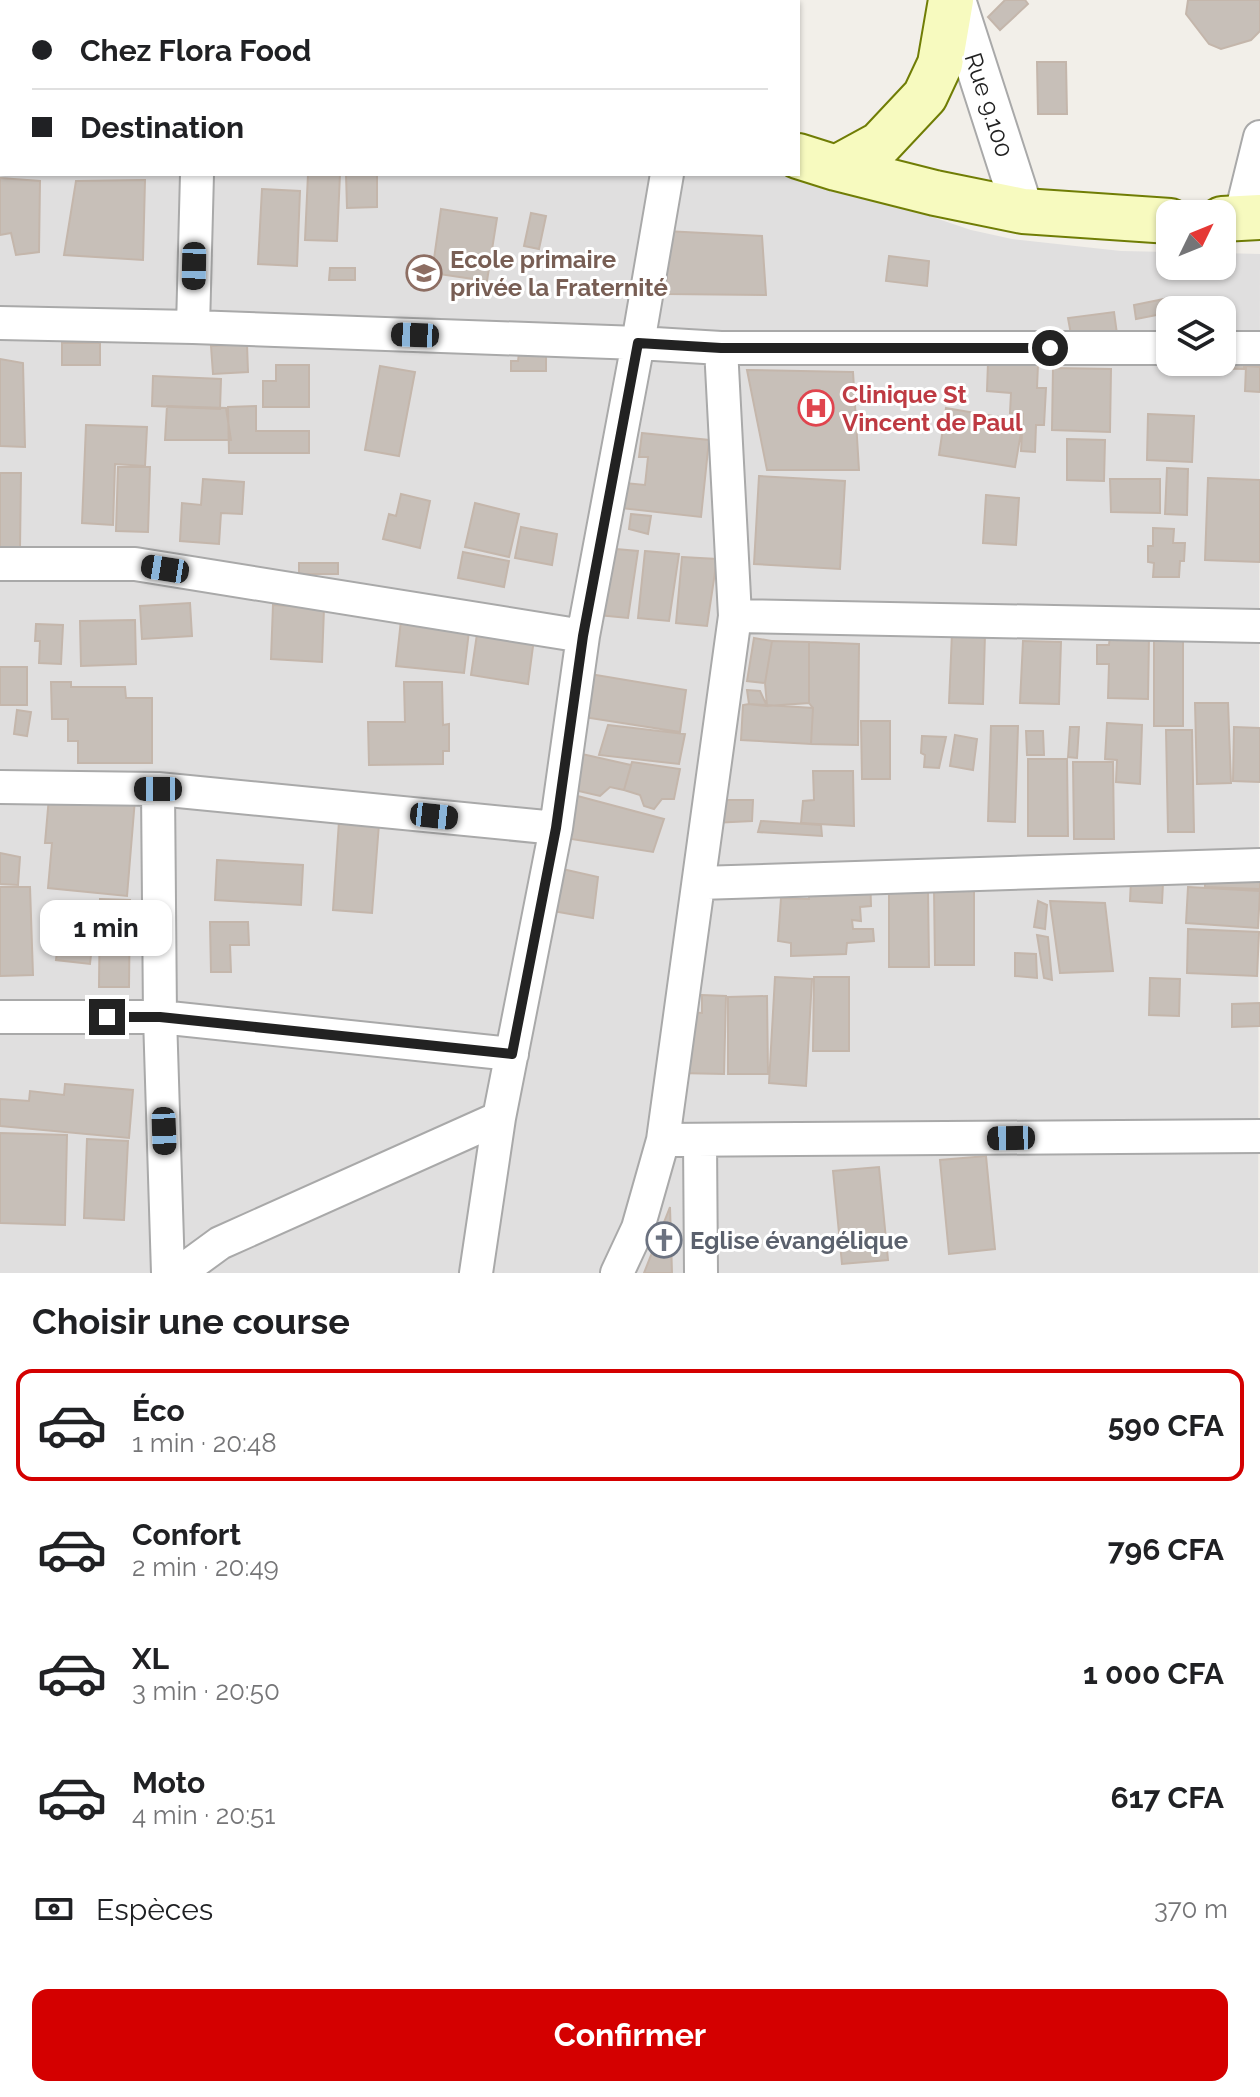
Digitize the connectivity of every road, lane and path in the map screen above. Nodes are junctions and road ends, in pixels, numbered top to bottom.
1 (953, 0) edge
2 (1260, 137) edge
3 (817, 162) edge
4 (197, 176) edge
5 (667, 176) edge
6 (1023, 211) junction
7 (1241, 218) edge
8 (1156, 220) edge
9 (0, 323) edge
10 (193, 327) junction
11 (638, 343) junction
12 (721, 348) junction
13 (1156, 348) edge
14 (1236, 348) edge
15 (1260, 348) edge
16 (0, 564) edge
17 (735, 616) junction
18 (1260, 626) edge
19 (583, 636) junction
20 (0, 787) edge
21 (158, 789) junction
22 (556, 828) junction
23 (1260, 865) edge
24 (699, 883) junction
25 (0, 1017) edge
26 (160, 1017) junction
27 (512, 1054) junction
28 (499, 1118) junction
29 (1260, 1136) edge
30 (663, 1140) junction
31 (700, 1140) junction
32 (168, 1273) edge
33 (179, 1273) edge
34 (476, 1273) edge
35 (617, 1273) edge
36 (701, 1273) edge

1 - 3 main road
1 - 6 street, Rue 9.100
2 - 7 street
3 - 6 main road
4 - 10 street
5 - 11 street
6 - 8 main road
9 - 10 street
10 - 11 street
11 - 12 street
11 - 19 street
12 - 13 street
12 - 17 street
14 - 15 street
16 - 19 street
17 - 18 street
17 - 24 street
19 - 22 street
20 - 21 street
21 - 22 street
21 - 26 street
22 - 27 street
23 - 24 street
24 - 30 street
25 - 26 street
26 - 27 street
26 - 32 street
27 - 28 street
28 - 33 street
28 - 34 street
29 - 31 street
30 - 31 street
30 - 35 street
31 - 36 street

